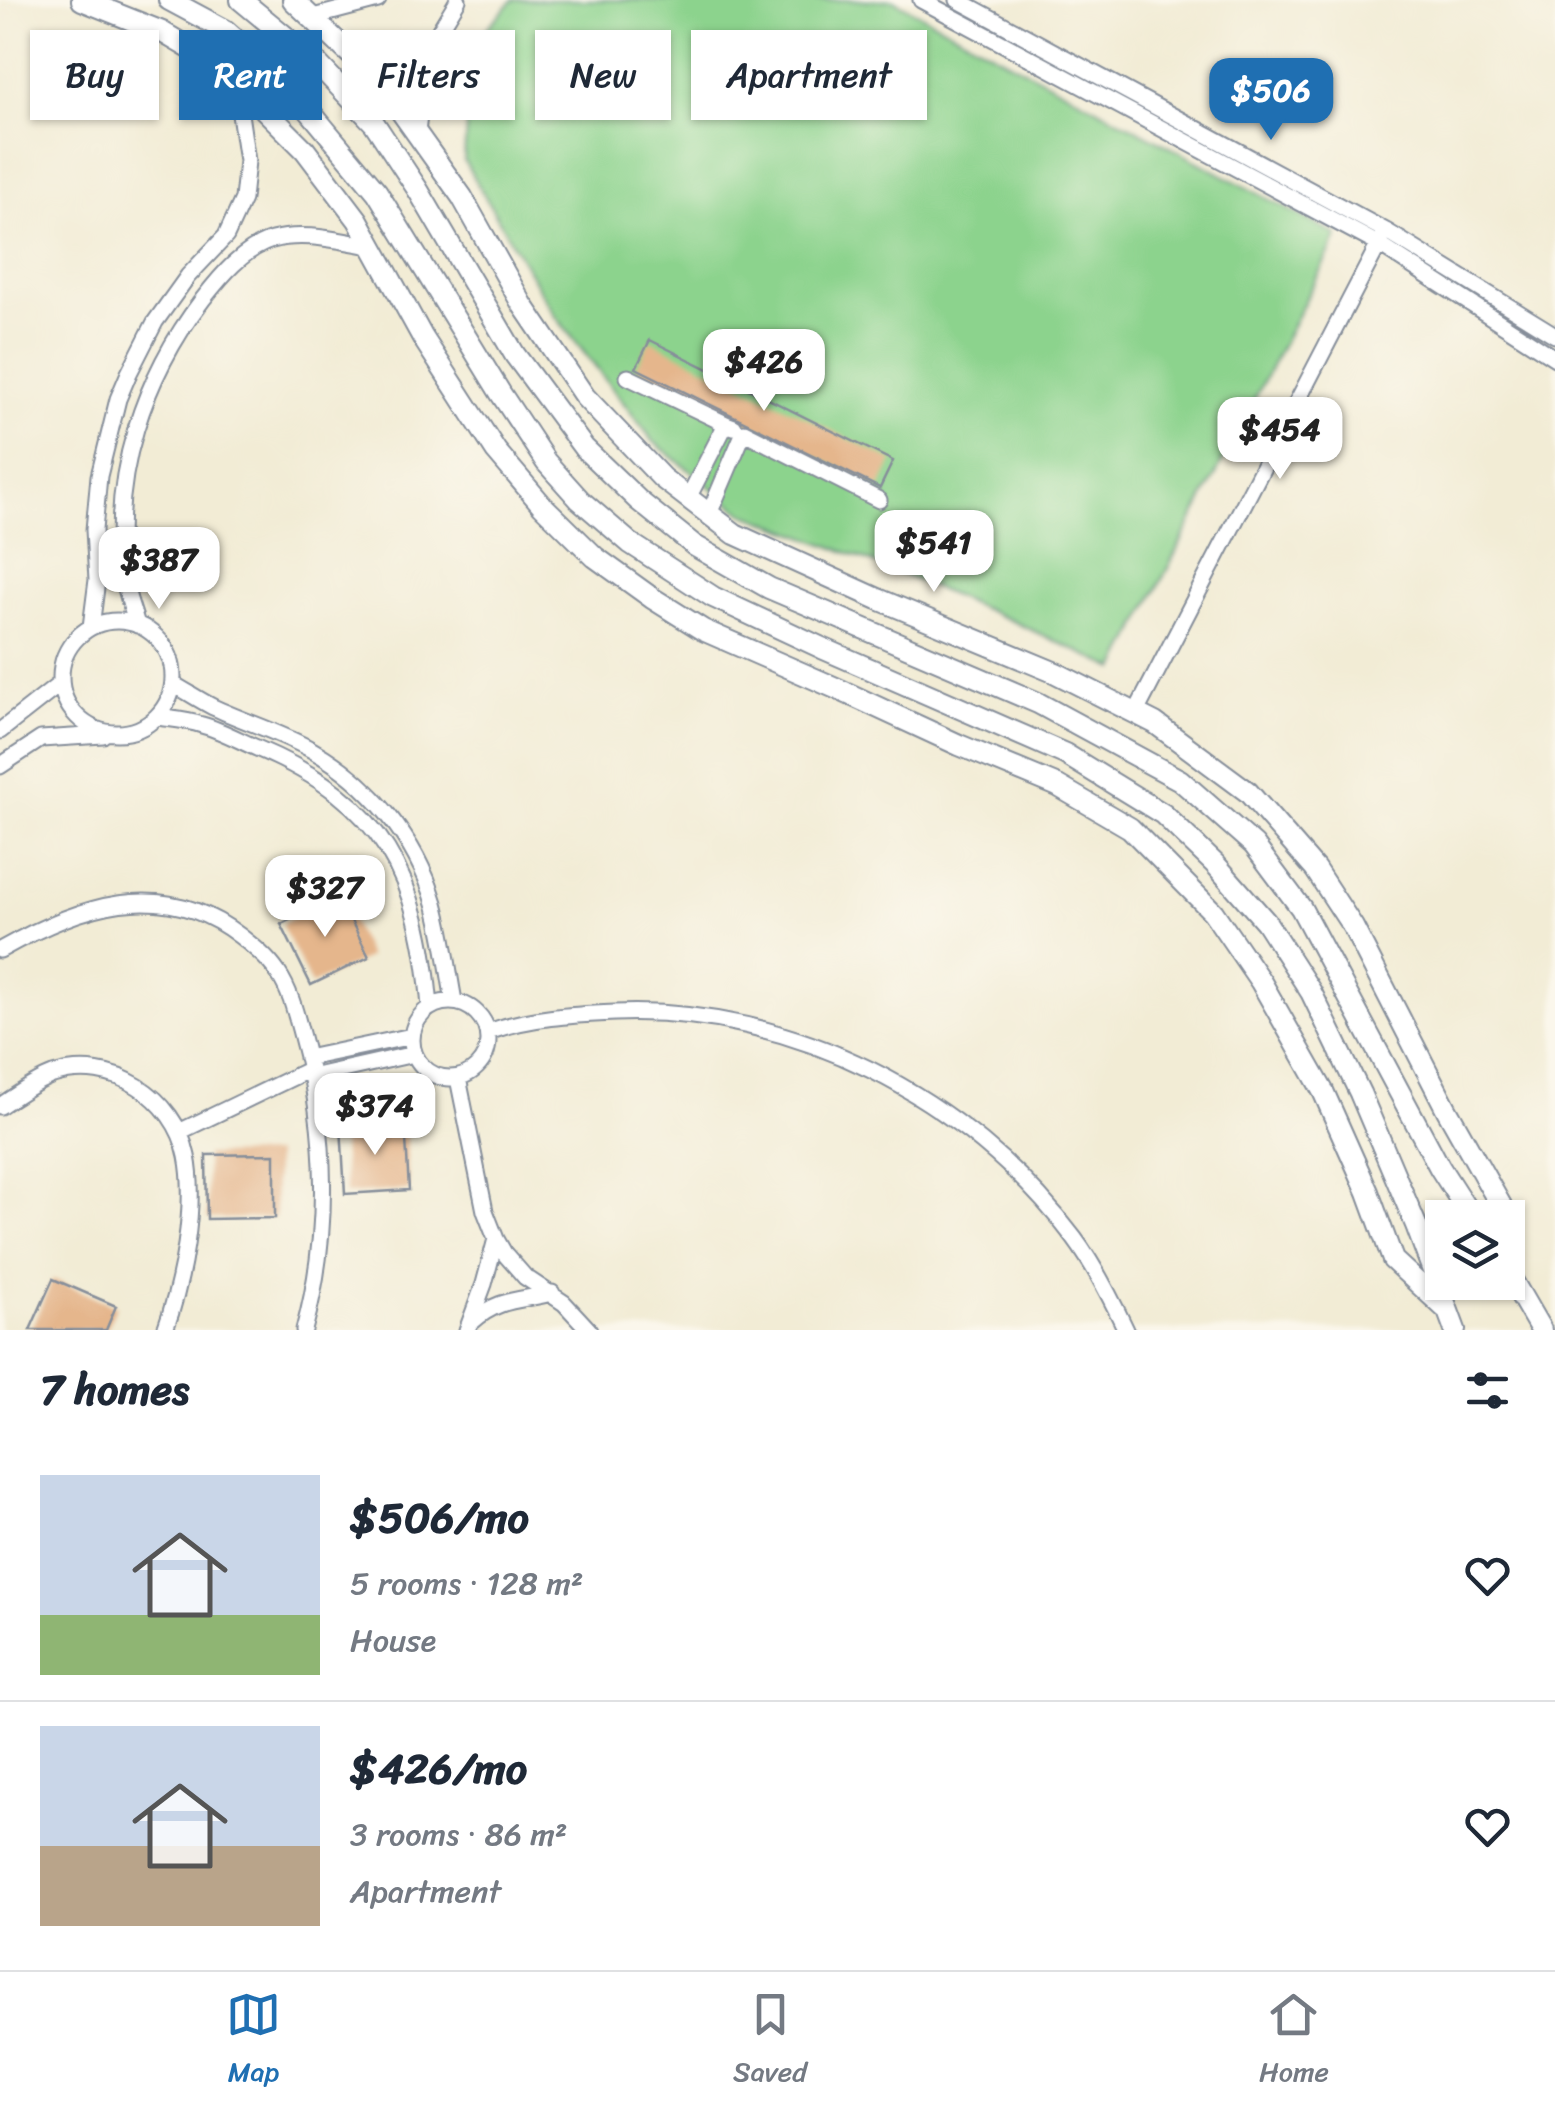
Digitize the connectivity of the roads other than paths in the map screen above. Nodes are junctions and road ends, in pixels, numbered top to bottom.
1 (82, 0) edge
2 (169, 0) edge
3 (241, 0) edge
4 (293, 0) edge
5 (378, 0) edge
6 (458, 0) edge
7 (921, 0) edge
8 (958, 0) edge
9 (313, 17) junction
10 (179, 42) edge
11 (241, 120) edge
12 (276, 120) edge
13 (417, 134) junction
14 (1382, 237) junction
15 (371, 246) junction
16 (1555, 335) edge
17 (1555, 358) edge
18 (628, 378) dead end
19 (726, 424) junction
20 (744, 432) junction
21 (688, 498) junction
22 (879, 500) dead end
23 (709, 514) junction
24 (138, 625) junction
25 (91, 627) junction
26 (60, 684) junction
27 (173, 684) junction
28 (1135, 714) junction
29 (156, 717) junction
30 (0, 731) edge
31 (117, 734) junction
32 (0, 766) edge
33 (0, 950) edge
34 (454, 1002) junction
35 (430, 1007) junction
36 (488, 1032) junction
37 (412, 1036) junction
38 (414, 1054) junction
39 (310, 1068) junction
40 (458, 1078) junction
41 (0, 1106) edge
42 (179, 1132) junction
43 (1460, 1200) edge
44 (1498, 1200) edge
45 (496, 1239) junction
46 (552, 1293) junction
47 (1524, 1300) edge
48 (1446, 1308) junction
49 (468, 1327) edge
50 (166, 1330) edge
51 (304, 1330) edge
52 (589, 1330) edge
53 (1126, 1330) edge
54 (1455, 1330) edge
55 (1541, 1330) edge

1 - 10 main road
2 - 48 main road
3 - 43 main road
4 - 9 main road
5 - 9 street
6 - 13 street
7 - 14 street
8 - 14 street
9 - 13 main road
11 - 25 street
12 - 15 main road
13 - 21 main road
14 - 16 street
14 - 17 street
14 - 28 street
15 - 24 street
15 - 48 main road
18 - 19 street
19 - 20 street
19 - 21 street
20 - 22 street
20 - 23 street
21 - 23 main road
23 - 28 main road
24 - 25 street
24 - 27 street
25 - 26 street
26 - 30 street
26 - 31 street
27 - 29 street
27 - 34 street
28 - 44 main road
29 - 31 street
29 - 35 street
31 - 32 street
33 - 39 street
34 - 35 street
34 - 36 street
35 - 37 street
36 - 40 street
36 - 53 street
37 - 38 street
37 - 39 street
38 - 39 street
38 - 40 street
39 - 42 street
39 - 51 street
40 - 45 street
41 - 42 street
42 - 50 street
45 - 46 street
45 - 49 street
46 - 49 street
46 - 52 street
47 - 55 main road
48 - 54 main road

